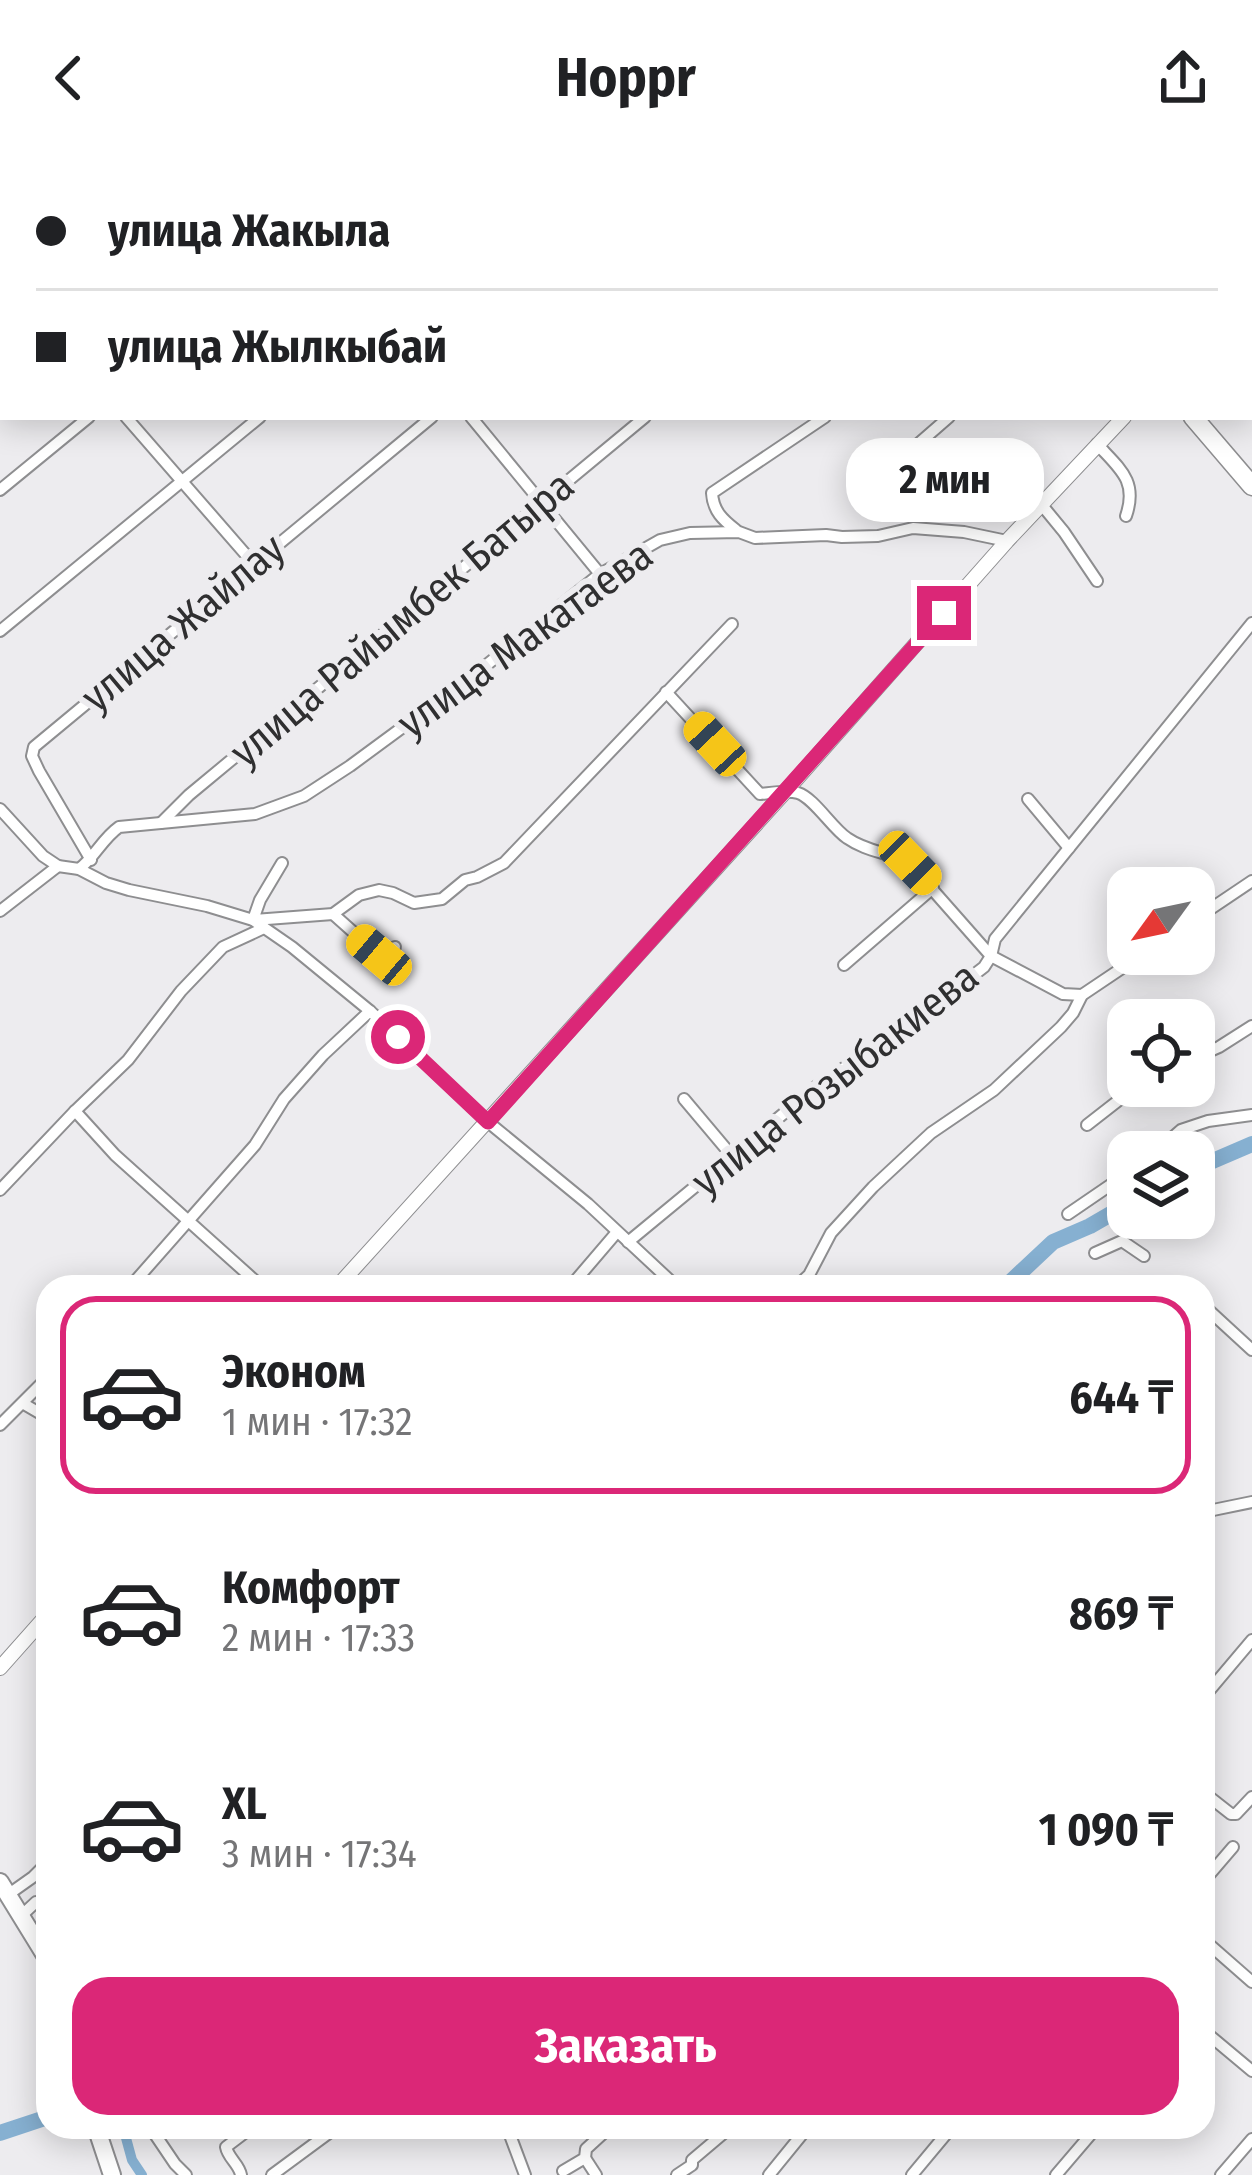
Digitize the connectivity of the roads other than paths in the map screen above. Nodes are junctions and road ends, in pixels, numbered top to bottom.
1 (85, 420) edge
2 (129, 420) edge
3 (256, 420) edge
4 (428, 420) edge
5 (474, 420) edge
6 (640, 420) edge
7 (822, 420) edge
8 (946, 420) edge
9 (1121, 420) edge
10 (1196, 420) edge
11 (1097, 444) junction
12 (879, 478) dead end
13 (182, 482) junction
14 (1252, 486) edge
15 (0, 490) edge
16 (542, 502) junction
17 (1041, 504) junction
18 (1126, 517) dead end
19 (739, 532) junction
20 (1007, 541) junction
21 (254, 564) junction
22 (600, 574) junction
23 (1097, 581) dead end
24 (1252, 623) edge
25 (732, 624) dead end
26 (0, 631) edge
27 (666, 692) junction
28 (785, 792) junction
29 (760, 794) junction
30 (1028, 799) dead end
31 (0, 809) edge
32 (762, 818) junction
33 (161, 823) junction
34 (1069, 848) junction
35 (91, 860) junction
36 (282, 863) dead end
37 (58, 866) junction
38 (79, 868) junction
39 (1252, 881) edge
40 (933, 887) junction
41 (1215, 906) edge
42 (0, 911) edge
43 (334, 914) junction
44 (253, 920) junction
45 (264, 928) junction
46 (395, 947) dead end
47 (991, 956) junction
48 (844, 965) dead end
49 (1112, 975) edge
50 (1082, 995) junction
51 (370, 1011) junction
52 (1252, 1025) edge
53 (1215, 1049) edge
54 (684, 1099) dead end
55 (1110, 1107) edge
56 (75, 1111) junction
57 (1252, 1115) edge
58 (488, 1122) junction
59 (1087, 1125) dead end
60 (1179, 1131) edge
61 (732, 1156) junction
62 (1107, 1187) edge
63 (0, 1190) edge
64 (1068, 1214) dead end
65 (189, 1221) junction
66 (617, 1232) junction
67 (628, 1242) junction
68 (1095, 1253) dead end
69 (1144, 1256) dead end
70 (141, 1275) edge
71 (249, 1275) edge
72 (348, 1275) edge
73 (580, 1275) edge
74 (664, 1275) edge
75 (809, 1275) edge
76 (1215, 1316) edge
77 (1252, 1350) edge
78 (36, 1390) edge
79 (24, 1404) junction
80 (36, 1411) edge
81 (0, 1425) edge
82 (1252, 1502) edge
83 (1215, 1510) edge
84 (36, 1628) edge
85 (1252, 1640) edge
86 (0, 1668) edge
87 (1215, 1684) edge
88 (1252, 1797) edge
89 (1215, 1801) edge
90 (1232, 1847) dead end
91 (1215, 1868) edge
92 (36, 1875) edge
93 (4, 1888) edge
94 (36, 1902) edge
95 (21, 1916) junction
96 (36, 1940) edge
97 (1215, 1950) edge
98 (1252, 1982) edge
99 (1215, 2040) edge
100 (1252, 2072) edge
101 (100, 2139) edge
102 (158, 2139) edge
103 (237, 2139) edge
104 (322, 2139) edge
105 (512, 2139) edge
106 (597, 2139) edge
107 (716, 2139) edge
108 (798, 2139) edge
109 (942, 2139) edge
110 (1087, 2139) edge
111 (1252, 2139) edge
112 (585, 2158) junction
113 (692, 2165) junction
114 (563, 2171) dead end
115 (112, 2175) edge
116 (186, 2175) edge
117 (241, 2175) edge
118 (272, 2175) edge
119 (525, 2175) edge
120 (596, 2175) edge
121 (677, 2175) edge
122 (703, 2175) edge
123 (769, 2175) edge
124 (913, 2175) edge
125 (1056, 2175) edge
126 (1221, 2175) edge

1 - 15 street
2 - 13 street
3 - 13 street
4 - 21 street, улица Жайлау
5 - 16 street
6 - 16 street, улица Райымбек Батыра
7 - 19 street
8 - 12 street
9 - 11 street
10 - 14 main road
11 - 17 street
11 - 18 street
13 - 21 street
13 - 26 street
16 - 22 street
16 - 33 street, улица Райымбек Батыра
17 - 20 street
17 - 23 street
19 - 20 street, улица Макатаева
19 - 22 street, улица Макатаева
20 - 28 street
21 - 35 street, улица Жайлау
22 - 33 street, улица Макатаева
24 - 34 street, улица Розыбакиева
25 - 27 street
27 - 29 street
27 - 43 street
28 - 29 street
28 - 32 street
28 - 40 street
29 - 32 street
30 - 34 street
31 - 37 street
32 - 58 street
33 - 35 street, улица Макатаева
34 - 47 street, улица Розыбакиева
35 - 38 street, улица Макатаева
36 - 44 street
37 - 38 street
37 - 42 street
38 - 44 street
39 - 41 street
40 - 47 street
40 - 48 street
43 - 44 street
43 - 46 street
44 - 45 street
45 - 51 street
45 - 56 street
47 - 50 street
47 - 61 street, улица Розыбакиева
49 - 50 street
50 - 75 street
51 - 58 street
51 - 65 street
52 - 53 street
54 - 61 street
55 - 59 street
56 - 63 street
56 - 65 street
57 - 60 street
58 - 66 street
58 - 72 street
61 - 67 street, улица Розыбакиева
62 - 64 street
65 - 70 street
65 - 71 street
66 - 67 street
66 - 73 street
67 - 74 street
68 - 69 street
76 - 77 street
78 - 79 street
79 - 80 street
79 - 81 street
82 - 83 street
84 - 86 street
85 - 87 street
88 - 89 street
90 - 91 street
92 - 93 street
93 - 95 main road
94 - 95 street
95 - 96 main road
97 - 98 street
99 - 100 street
101 - 115 main road
102 - 116 street
103 - 117 street
104 - 118 street
105 - 119 street
106 - 112 street
107 - 113 street
108 - 123 street
109 - 124 street
110 - 125 street
111 - 126 street
112 - 114 street
112 - 120 street
113 - 121 street
113 - 122 street

